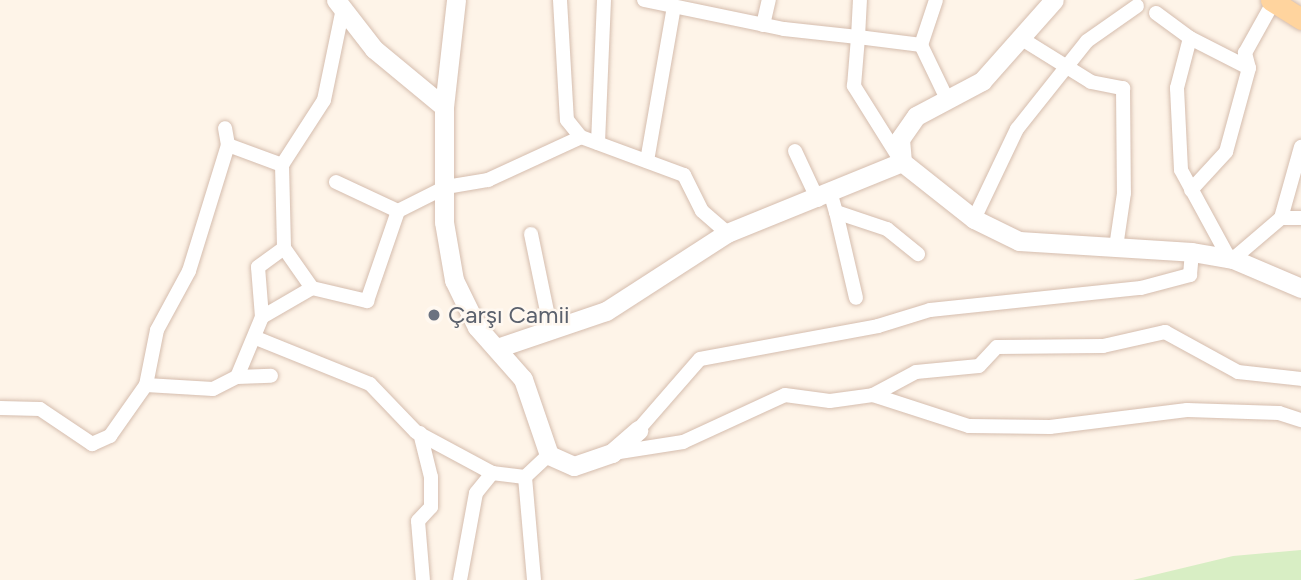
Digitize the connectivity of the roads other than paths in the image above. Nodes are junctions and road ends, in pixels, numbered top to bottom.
1 (456, 0) edge
2 (560, 0) edge
3 (604, 0) edge
4 (644, 0) edge
5 (769, 0) edge
6 (860, 0) edge
7 (936, 0) edge
8 (1054, 0) edge
9 (674, 6) junction
10 (1137, 6) dead end
11 (1286, 6) edge
12 (339, 7) edge
13 (1156, 13) dead end
14 (763, 25) junction
15 (858, 37) junction
16 (1190, 38) junction
17 (1022, 39) junction
18 (921, 46) junction
19 (1067, 67) junction
20 (1249, 68) junction
21 (947, 99) junction
22 (444, 107) junction
23 (225, 128) dead end
24 (581, 136) junction
25 (598, 143) junction
26 (228, 145) junction
27 (1301, 147) edge
28 (795, 151) dead end
29 (647, 161) junction
30 (902, 162) junction
31 (282, 165) junction
32 (336, 182) dead end
33 (446, 187) junction
34 (1191, 190) junction
35 (828, 202) junction
36 (398, 211) junction
37 (1281, 218) junction
38 (1301, 218) edge
39 (974, 219) junction
40 (727, 233) junction
41 (531, 234) dead end
42 (1116, 247) junction
43 (284, 248) junction
44 (1192, 252) junction
45 (918, 254) dead end
46 (1231, 259) junction
47 (312, 288) junction
48 (1301, 288) edge
49 (856, 298) dead end
50 (262, 317) junction
51 (551, 331) junction
52 (256, 338) junction
53 (500, 347) junction
54 (271, 376) dead end
55 (237, 377) junction
56 (1301, 379) edge
57 (146, 385) junction
58 (873, 395) junction
59 (0, 408) edge
60 (1301, 420) edge
61 (638, 430) joint
62 (420, 433) junction
63 (612, 453) junction
64 (549, 455) junction
65 (492, 473) junction
66 (525, 477) junction
67 (423, 580) edge
68 (460, 580) edge
69 (534, 580) edge

1 - 22 main road
2 - 24 street
3 - 25 street
4 - 9 street
5 - 14 street
6 - 15 street
7 - 18 street
8 - 17 main road
9 - 14 street
9 - 29 street
10 - 19 street
11 - 20 street
12 - 22 main road
12 - 31 street
13 - 16 street
14 - 15 street
15 - 18 street
15 - 30 street
16 - 20 street
16 - 34 street
17 - 19 street
17 - 21 main road
18 - 21 street
19 - 39 street
19 - 42 street
20 - 34 street
21 - 30 main road
22 - 33 main road
23 - 26 street
24 - 25 street
24 - 33 street
25 - 29 street
26 - 31 street
26 - 57 street
27 - 37 street
28 - 35 street
29 - 40 street
30 - 35 main road
30 - 39 main road
31 - 43 street
32 - 36 street
33 - 36 street
33 - 53 main road
34 - 46 street
35 - 40 main road
35 - 45 street
35 - 49 street
36 - 47 street
37 - 38 street
37 - 46 street
39 - 42 main road
40 - 51 main road
41 - 51 street
42 - 44 main road
43 - 47 street
43 - 50 street
44 - 46 main road
44 - 61 street
46 - 48 main road
47 - 50 street
50 - 52 street
51 - 53 main road
52 - 55 street
52 - 62 street
53 - 64 main road
54 - 55 street
55 - 57 street
56 - 58 street
57 - 59 street
58 - 60 street
58 - 63 street
61 - 63 main road
62 - 65 street
62 - 67 street
63 - 64 main road
64 - 66 street
65 - 66 street
65 - 68 street
66 - 69 street

